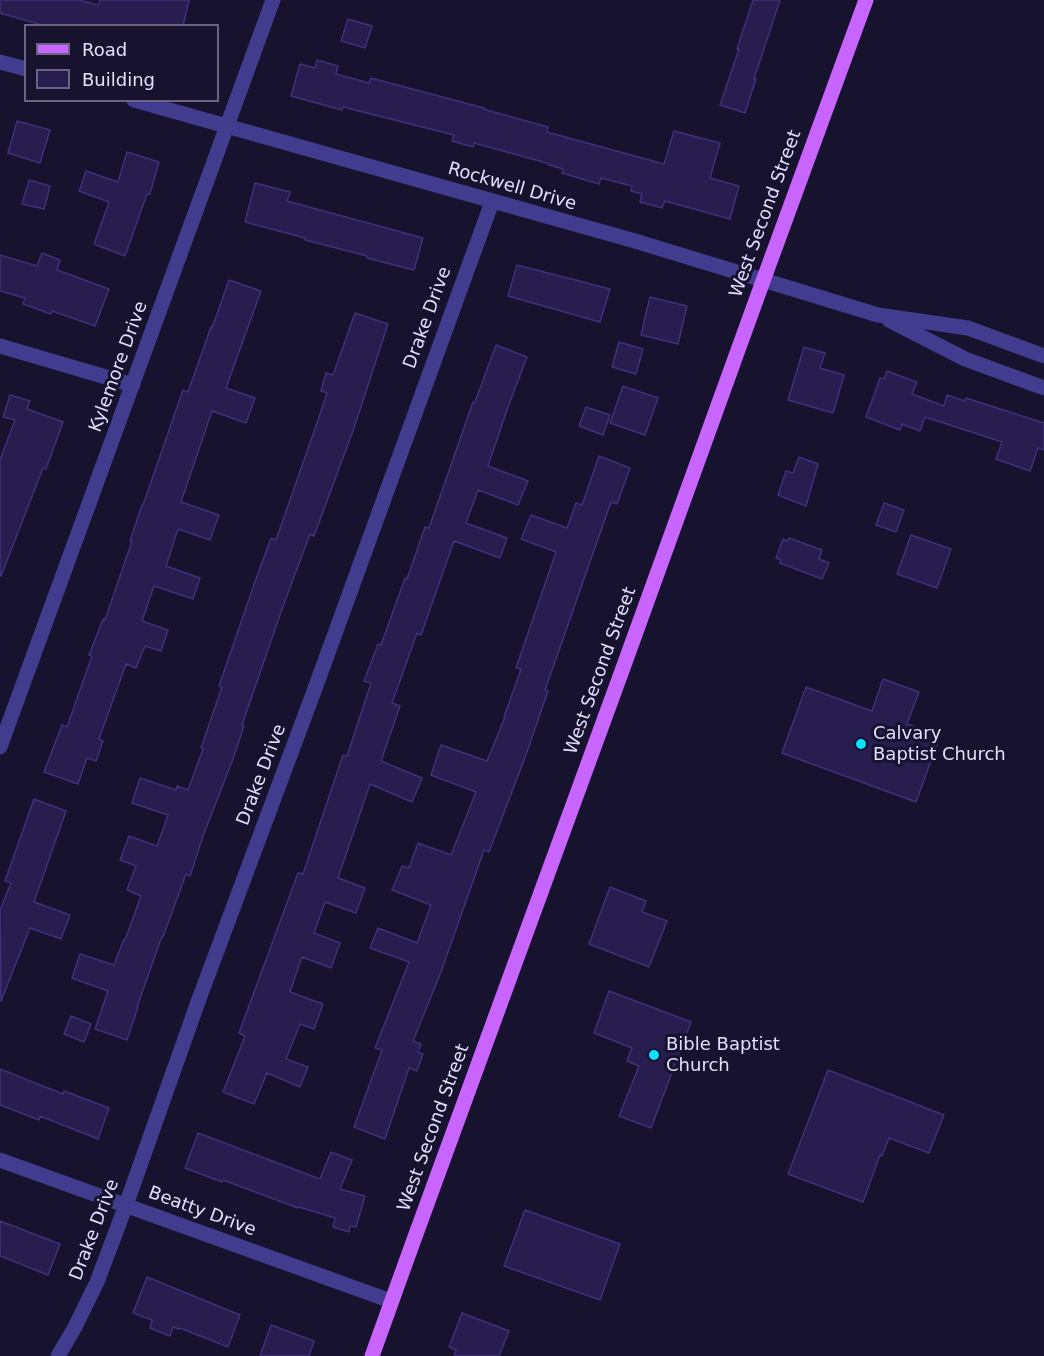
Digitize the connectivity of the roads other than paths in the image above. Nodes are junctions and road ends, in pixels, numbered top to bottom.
1 (273, 0) edge
2 (866, 0) edge
3 (0, 62) edge
4 (24, 68) edge
5 (142, 102) edge
6 (227, 127) junction
7 (492, 202) junction
8 (763, 281) junction
9 (878, 315) junction
10 (0, 346) edge
11 (1044, 356) edge
12 (133, 385) junction
13 (1044, 387) edge
14 (0, 747) edge
15 (0, 1160) edge
16 (126, 1205) junction
17 (391, 1301) junction
18 (58, 1356) edge
19 (372, 1356) edge

1 - 6 street, Kylemore Drive
2 - 8 main road, West Second Street
3 - 4 street
5 - 6 street, Rockwell Drive
6 - 7 street, Rockwell Drive
6 - 12 street, Kylemore Drive
7 - 8 street, Rockwell Drive
7 - 16 street, Drake Drive
8 - 9 street, Rockwell Drive
8 - 17 main road, West Second Street
9 - 11 street, Rockwell Drive
9 - 13 street, Rockwell Drive
10 - 12 street
12 - 14 street, Kylemore Drive
15 - 16 street, Beatty Drive
16 - 17 street, Beatty Drive
16 - 18 street, Drake Drive
17 - 19 main road, West Second Street

